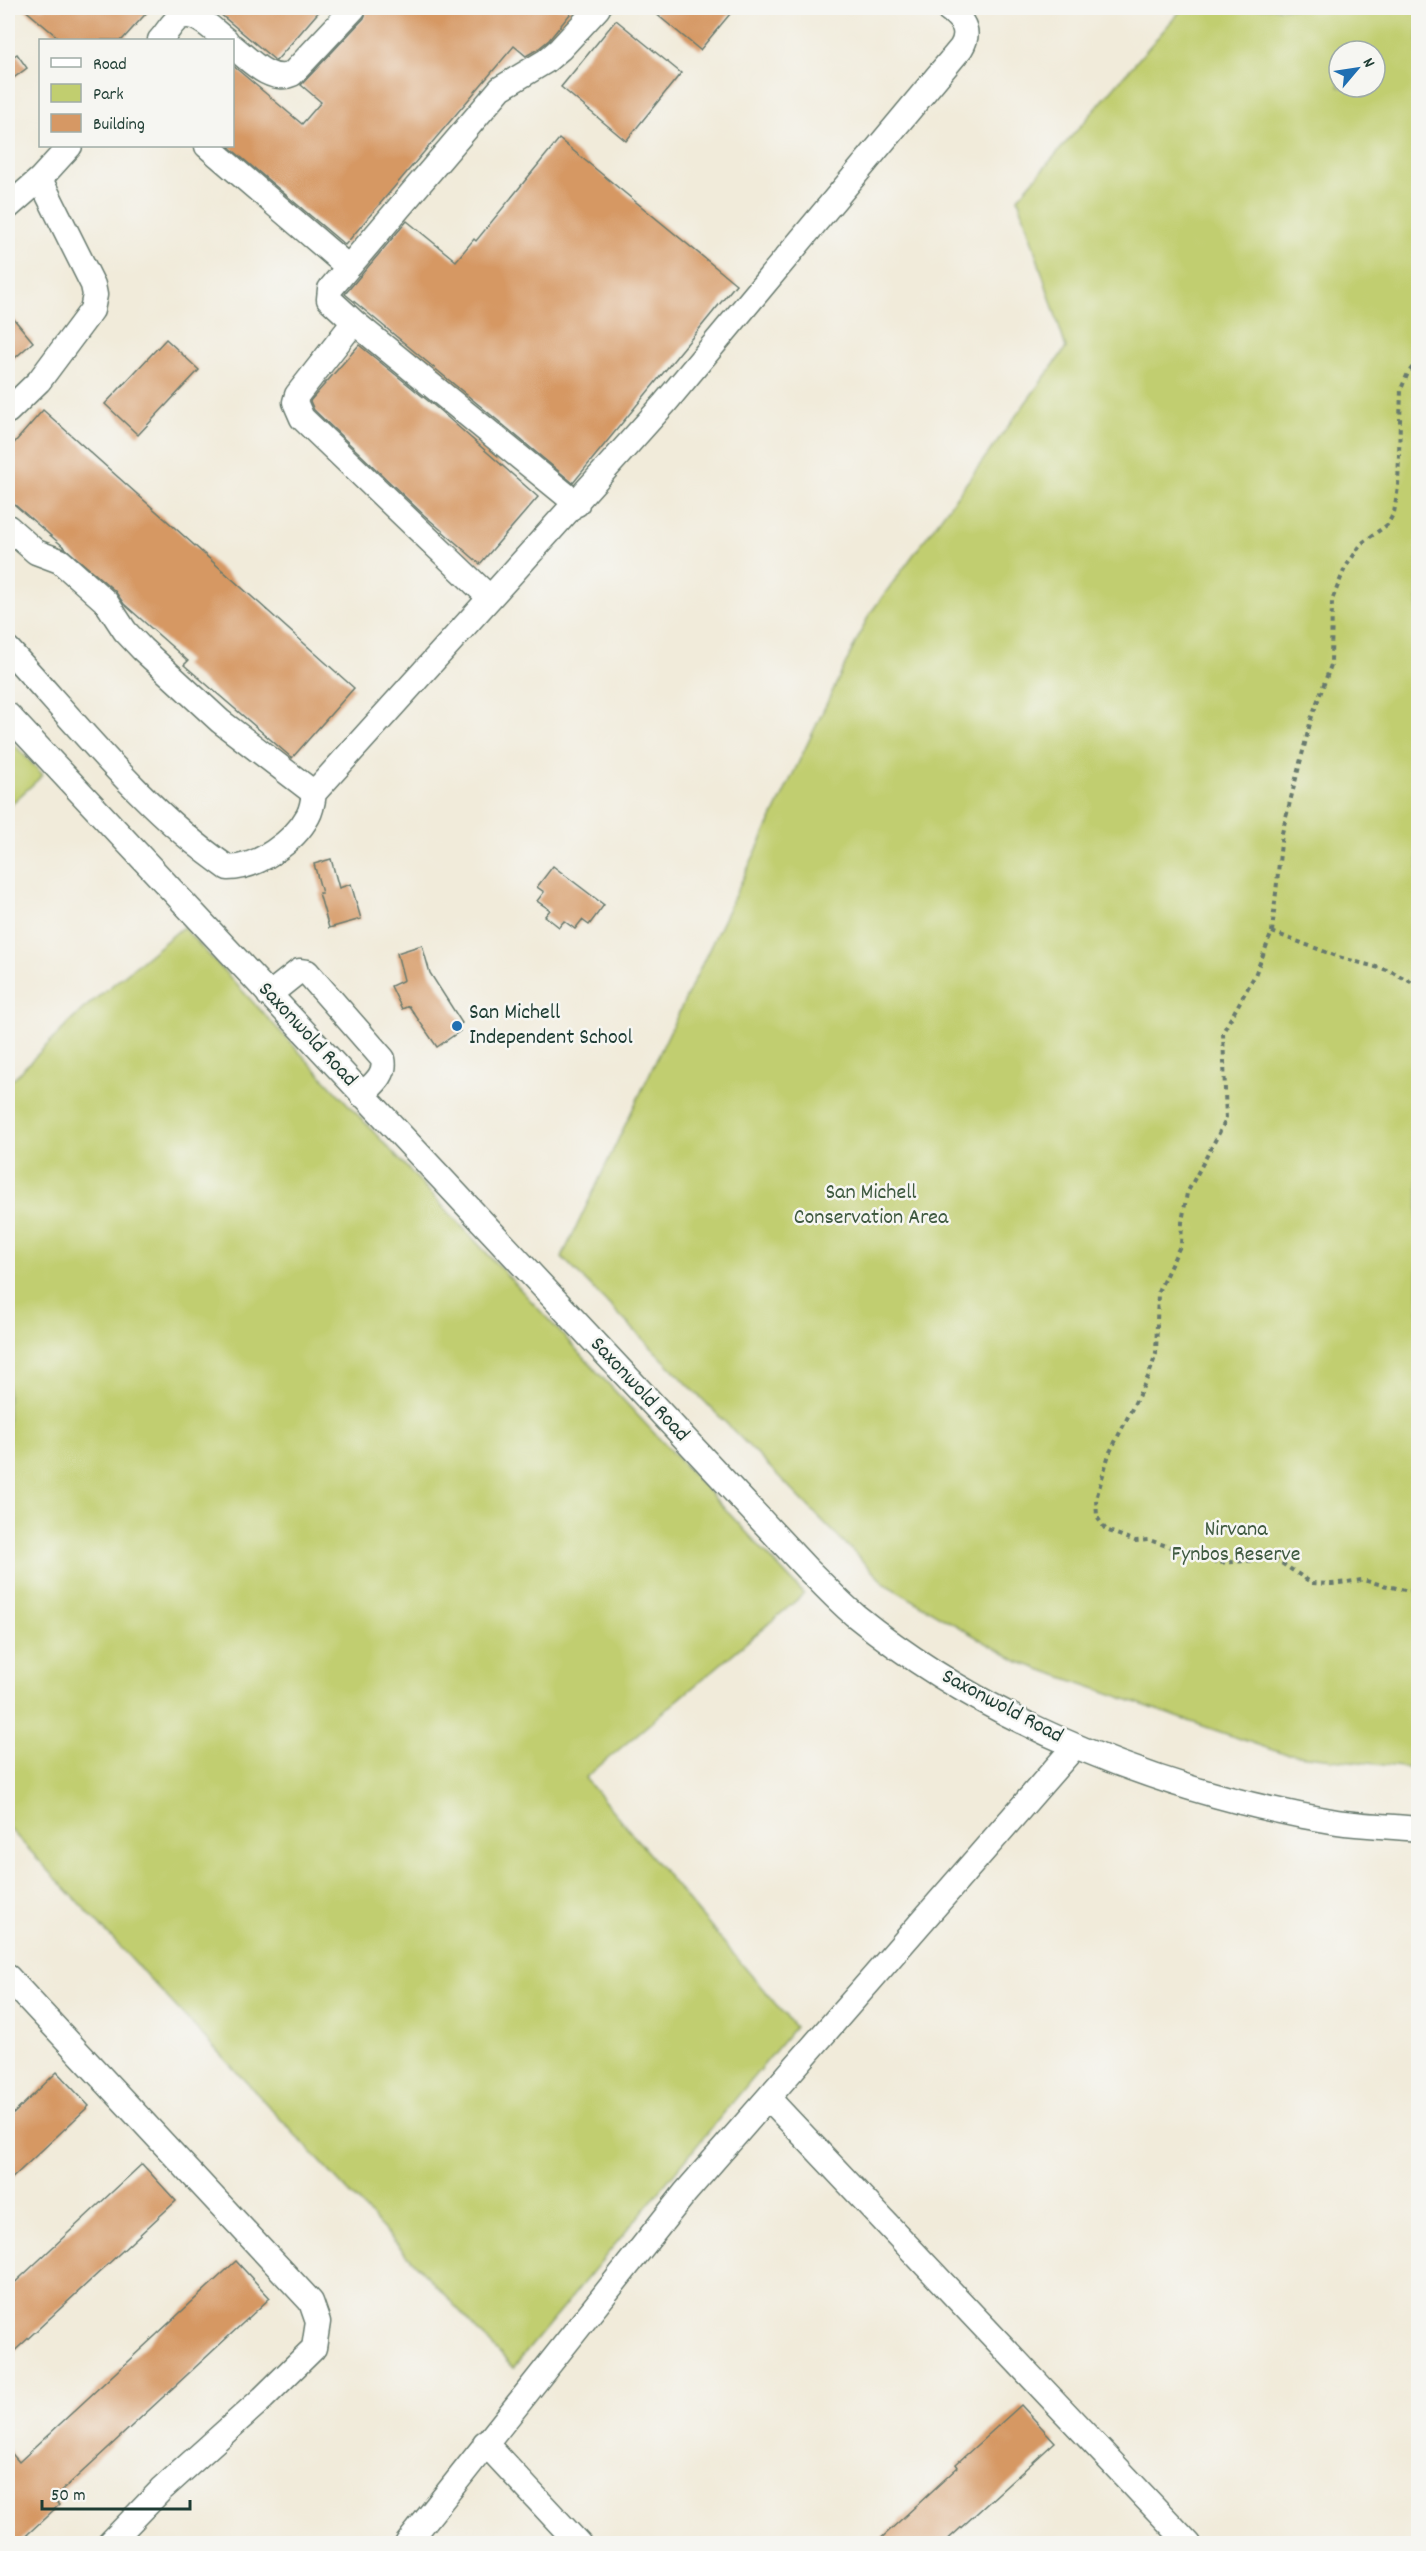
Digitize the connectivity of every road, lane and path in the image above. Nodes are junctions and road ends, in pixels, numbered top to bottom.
1 (354, 8) edge
2 (598, 8) edge
3 (947, 8) edge
4 (161, 39) edge
5 (225, 39) edge
6 (234, 48) edge
7 (69, 147) edge
8 (208, 147) edge
9 (40, 179) junction
10 (8, 207) edge
11 (348, 267) junction
12 (354, 322) junction
13 (1419, 360) edge
14 (8, 411) edge
15 (576, 504) junction
16 (8, 527) edge
17 (490, 598) junction
18 (8, 649) edge
19 (8, 715) edge
20 (314, 793) junction
21 (1272, 932) junction
22 (1419, 986) edge
23 (269, 995) junction
24 (363, 1095) junction
25 (1419, 1590) edge
26 (1075, 1746) junction
27 (1419, 1829) edge
28 (8, 1977) edge
29 (768, 2098) junction
30 (485, 2443) junction
31 (109, 2544) edge
32 (407, 2544) edge
33 (579, 2544) edge
34 (1189, 2544) edge

1 - 6 street
2 - 11 street
3 - 15 street
4 - 5 street
7 - 9 street
8 - 11 street
9 - 10 street
9 - 14 street
11 - 12 street
12 - 15 street
12 - 17 street
13 - 21 path
15 - 17 street
16 - 20 street
17 - 20 street
18 - 20 street
19 - 23 street, Saxonwold Road
21 - 22 path
21 - 25 path
23 - 24 street, Saxonwold Road
23 - 24 street
24 - 26 street, Saxonwold Road
26 - 27 street, Saxonwold Road
26 - 29 street
28 - 31 street
29 - 30 street
29 - 34 street
30 - 32 street
30 - 33 street

